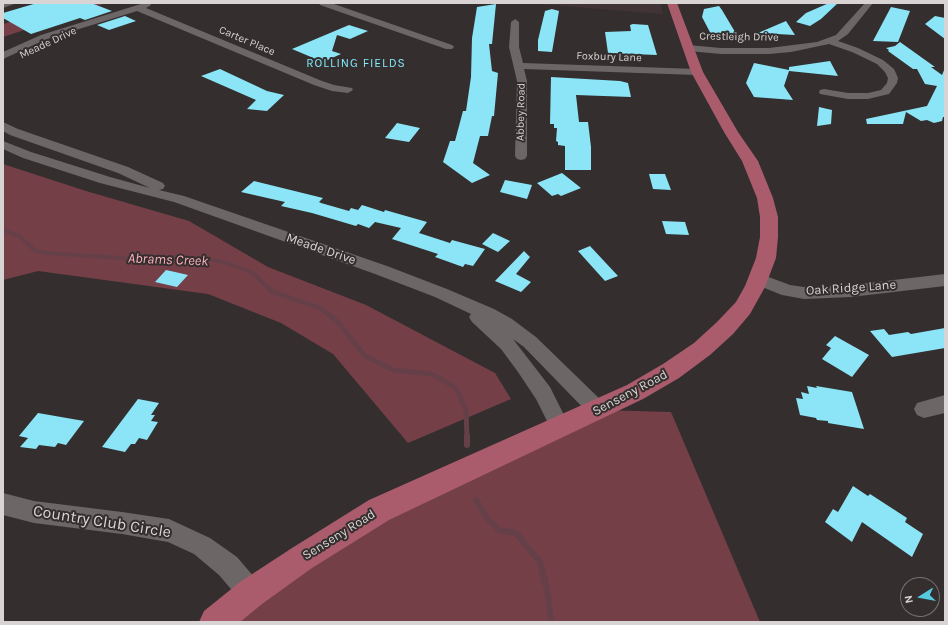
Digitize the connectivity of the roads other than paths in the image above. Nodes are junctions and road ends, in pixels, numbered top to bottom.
1 (13, 3) edge
2 (153, 3) edge
3 (323, 3) edge
4 (869, 3) edge
5 (675, 4) edge
6 (3, 6) edge
7 (138, 8) junction
8 (515, 22) dead end
9 (830, 41) junction
10 (449, 47) dead end
11 (688, 48) junction
12 (3, 61) edge
13 (519, 66) junction
14 (698, 72) junction
15 (348, 90) dead end
16 (824, 92) dead end
17 (3, 126) edge
18 (3, 145) edge
19 (520, 156) dead end
20 (179, 199) junction
21 (758, 279) junction
22 (945, 280) edge
23 (461, 302) junction
24 (945, 404) edge
25 (924, 409) dead end
26 (598, 410) junction
27 (560, 427) junction
28 (3, 504) edge
29 (251, 593) junction
30 (216, 622) edge

1 - 6 street
2 - 7 street, Meade Drive
3 - 10 street
4 - 9 street, Crestleigh Drive
5 - 11 main road, Senseny Road
7 - 12 street, Meade Drive
7 - 15 street, Carter Place
8 - 13 street, Abbey Road
9 - 11 street, Crestleigh Drive
9 - 16 street
11 - 14 main road, Senseny Road
13 - 14 street, Foxbury Lane
13 - 19 street, Abbey Road
14 - 21 main road, Senseny Road
17 - 20 street, Meade Drive
18 - 20 street, Meade Drive
20 - 23 street, Meade Drive
21 - 22 street, Oak Ridge Lane
21 - 26 main road, Senseny Road
23 - 26 street, Meade Drive
23 - 27 street, Meade Drive
24 - 25 street
26 - 27 main road, Senseny Road
27 - 29 main road, Senseny Road
28 - 29 street, Country Club Circle
29 - 30 main road, Senseny Road

